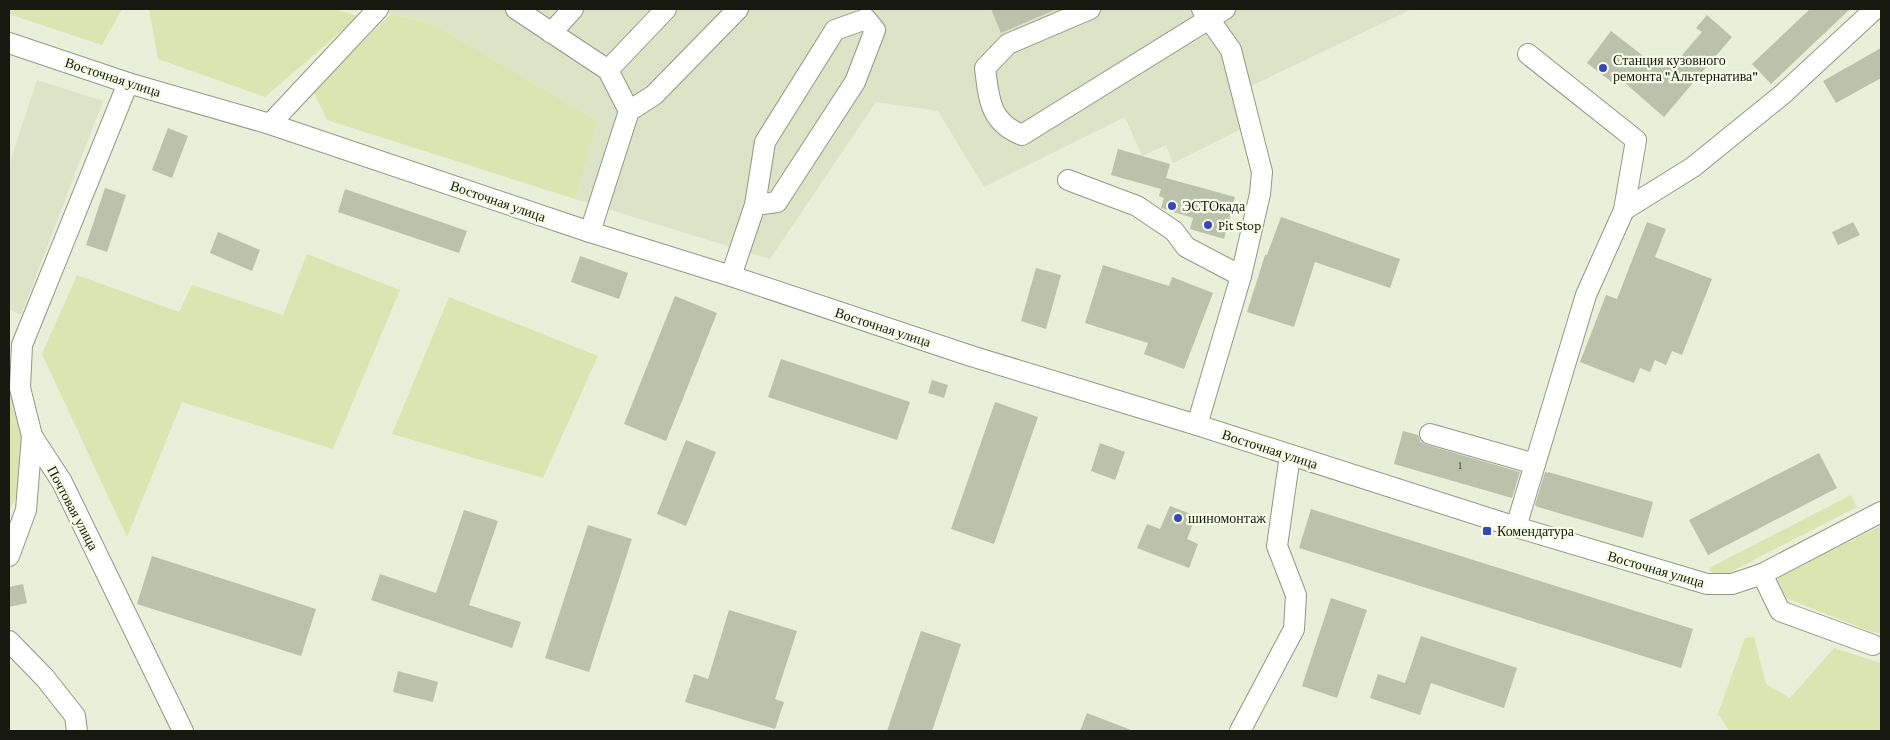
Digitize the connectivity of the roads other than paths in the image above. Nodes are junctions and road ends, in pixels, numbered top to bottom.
1 (378, 9) edge
2 (516, 9) edge
3 (573, 9) edge
4 (666, 9) edge
5 (738, 9) edge
6 (1090, 9) edge
7 (1875, 9) edge
8 (1211, 12) edge
9 (550, 33) junction
10 (9, 43) edge
11 (1528, 54) dead end
12 (608, 70) junction
13 (128, 83) junction
14 (629, 111) junction
15 (270, 124) junction
16 (1068, 180) dead end
17 (756, 205) junction
18 (1624, 210) junction
19 (590, 232) junction
20 (731, 276) junction
21 (1241, 276) junction
22 (15, 350) edge
23 (1197, 425) junction
24 (1430, 434) dead end
25 (32, 436) junction
26 (1290, 455) junction
27 (1535, 464) junction
28 (1881, 512) edge
29 (1516, 527) junction
30 (9, 556) edge
31 (1762, 574) junction
32 (9, 641) edge
33 (1873, 645) dead end
34 (77, 731) edge
35 (184, 731) edge
36 (1240, 731) edge

1 - 15 street
2 - 9 street
3 - 9 street
4 - 12 street
5 - 14 street
6 - 8 street
7 - 18 street
8 - 21 street
9 - 12 street
10 - 13 street, Восточная улица
11 - 18 street
12 - 14 street
13 - 15 street, Восточная улица
13 - 22 street, Почтовая улица
14 - 19 street
15 - 19 street, Восточная улица
16 - 21 street
17 - 17 street
17 - 20 street
18 - 27 street
19 - 20 street, Восточная улица
20 - 23 street, Восточная улица
21 - 23 street
22 - 25 street, Почтовая улица
23 - 26 street, Восточная улица
24 - 27 street
25 - 30 street
25 - 35 street, Почтовая улица
26 - 29 street, Восточная улица
26 - 36 street
27 - 29 street
28 - 31 street, Восточная улица
29 - 31 street, Восточная улица
31 - 33 street
32 - 34 street

